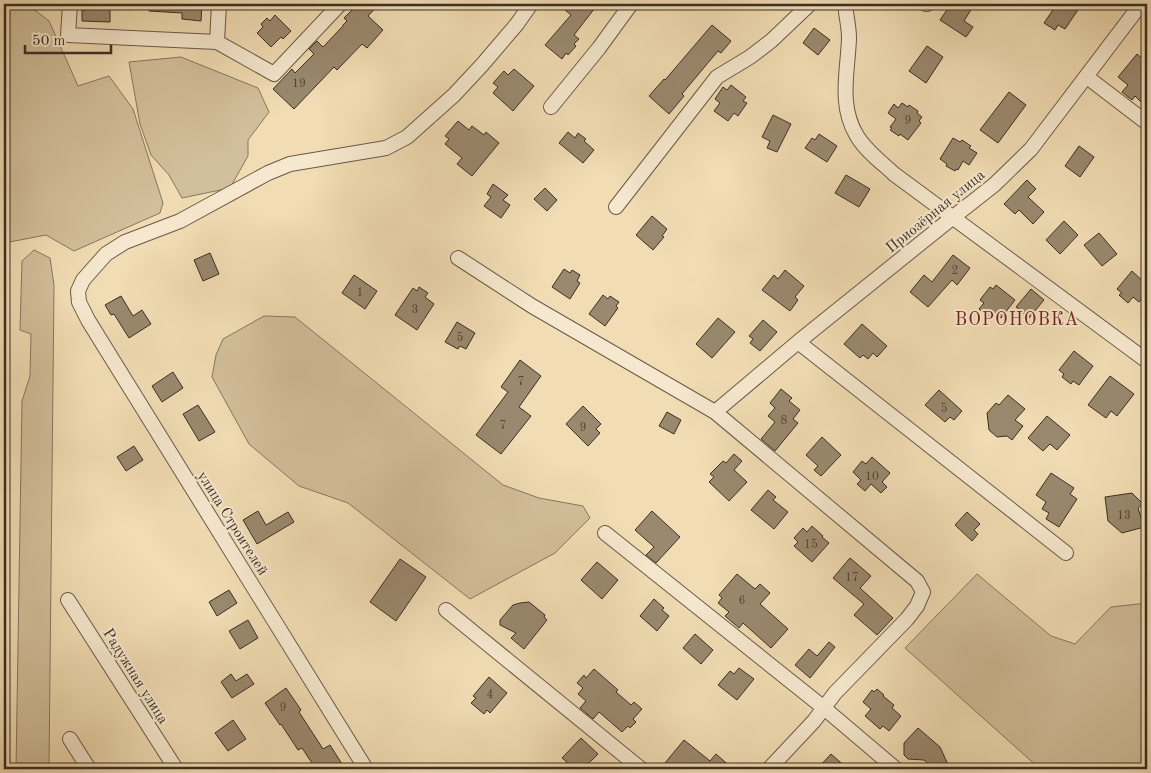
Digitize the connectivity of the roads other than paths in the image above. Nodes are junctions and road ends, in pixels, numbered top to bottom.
1 (70, 4) edge
2 (219, 4) edge
3 (340, 4) edge
4 (531, 4) edge
5 (631, 4) edge
6 (810, 4) edge
7 (844, 4) edge
8 (1141, 4) edge
9 (217, 42) junction
10 (1086, 77) junction
11 (551, 107) dead end
12 (1147, 123) edge
13 (616, 207) dead end
14 (952, 218) junction
15 (458, 258) dead end
16 (798, 342) junction
17 (1147, 362) edge
18 (715, 412) junction
19 (605, 533) dead end
20 (1066, 553) dead end
21 (68, 600) dead end
22 (446, 610) dead end
23 (824, 708) junction
24 (70, 739) dead end
25 (89, 769) edge
26 (176, 769) edge
27 (366, 769) edge
28 (641, 769) edge
29 (769, 769) edge
30 (896, 769) edge

1 - 9 street
2 - 9 street
3 - 9 street
4 - 27 street, улица Строителей
5 - 11 street
6 - 13 street
7 - 14 street
8 - 10 street, Приозёрная улица
10 - 12 street
10 - 14 street, Приозёрная улица
14 - 16 street, Приозёрная улица
14 - 17 street
15 - 18 street
16 - 18 street, Приозёрная улица
16 - 20 street
18 - 23 street
19 - 23 street
21 - 26 street, Радужная улица
22 - 28 street
23 - 29 street
23 - 30 street
24 - 25 street

